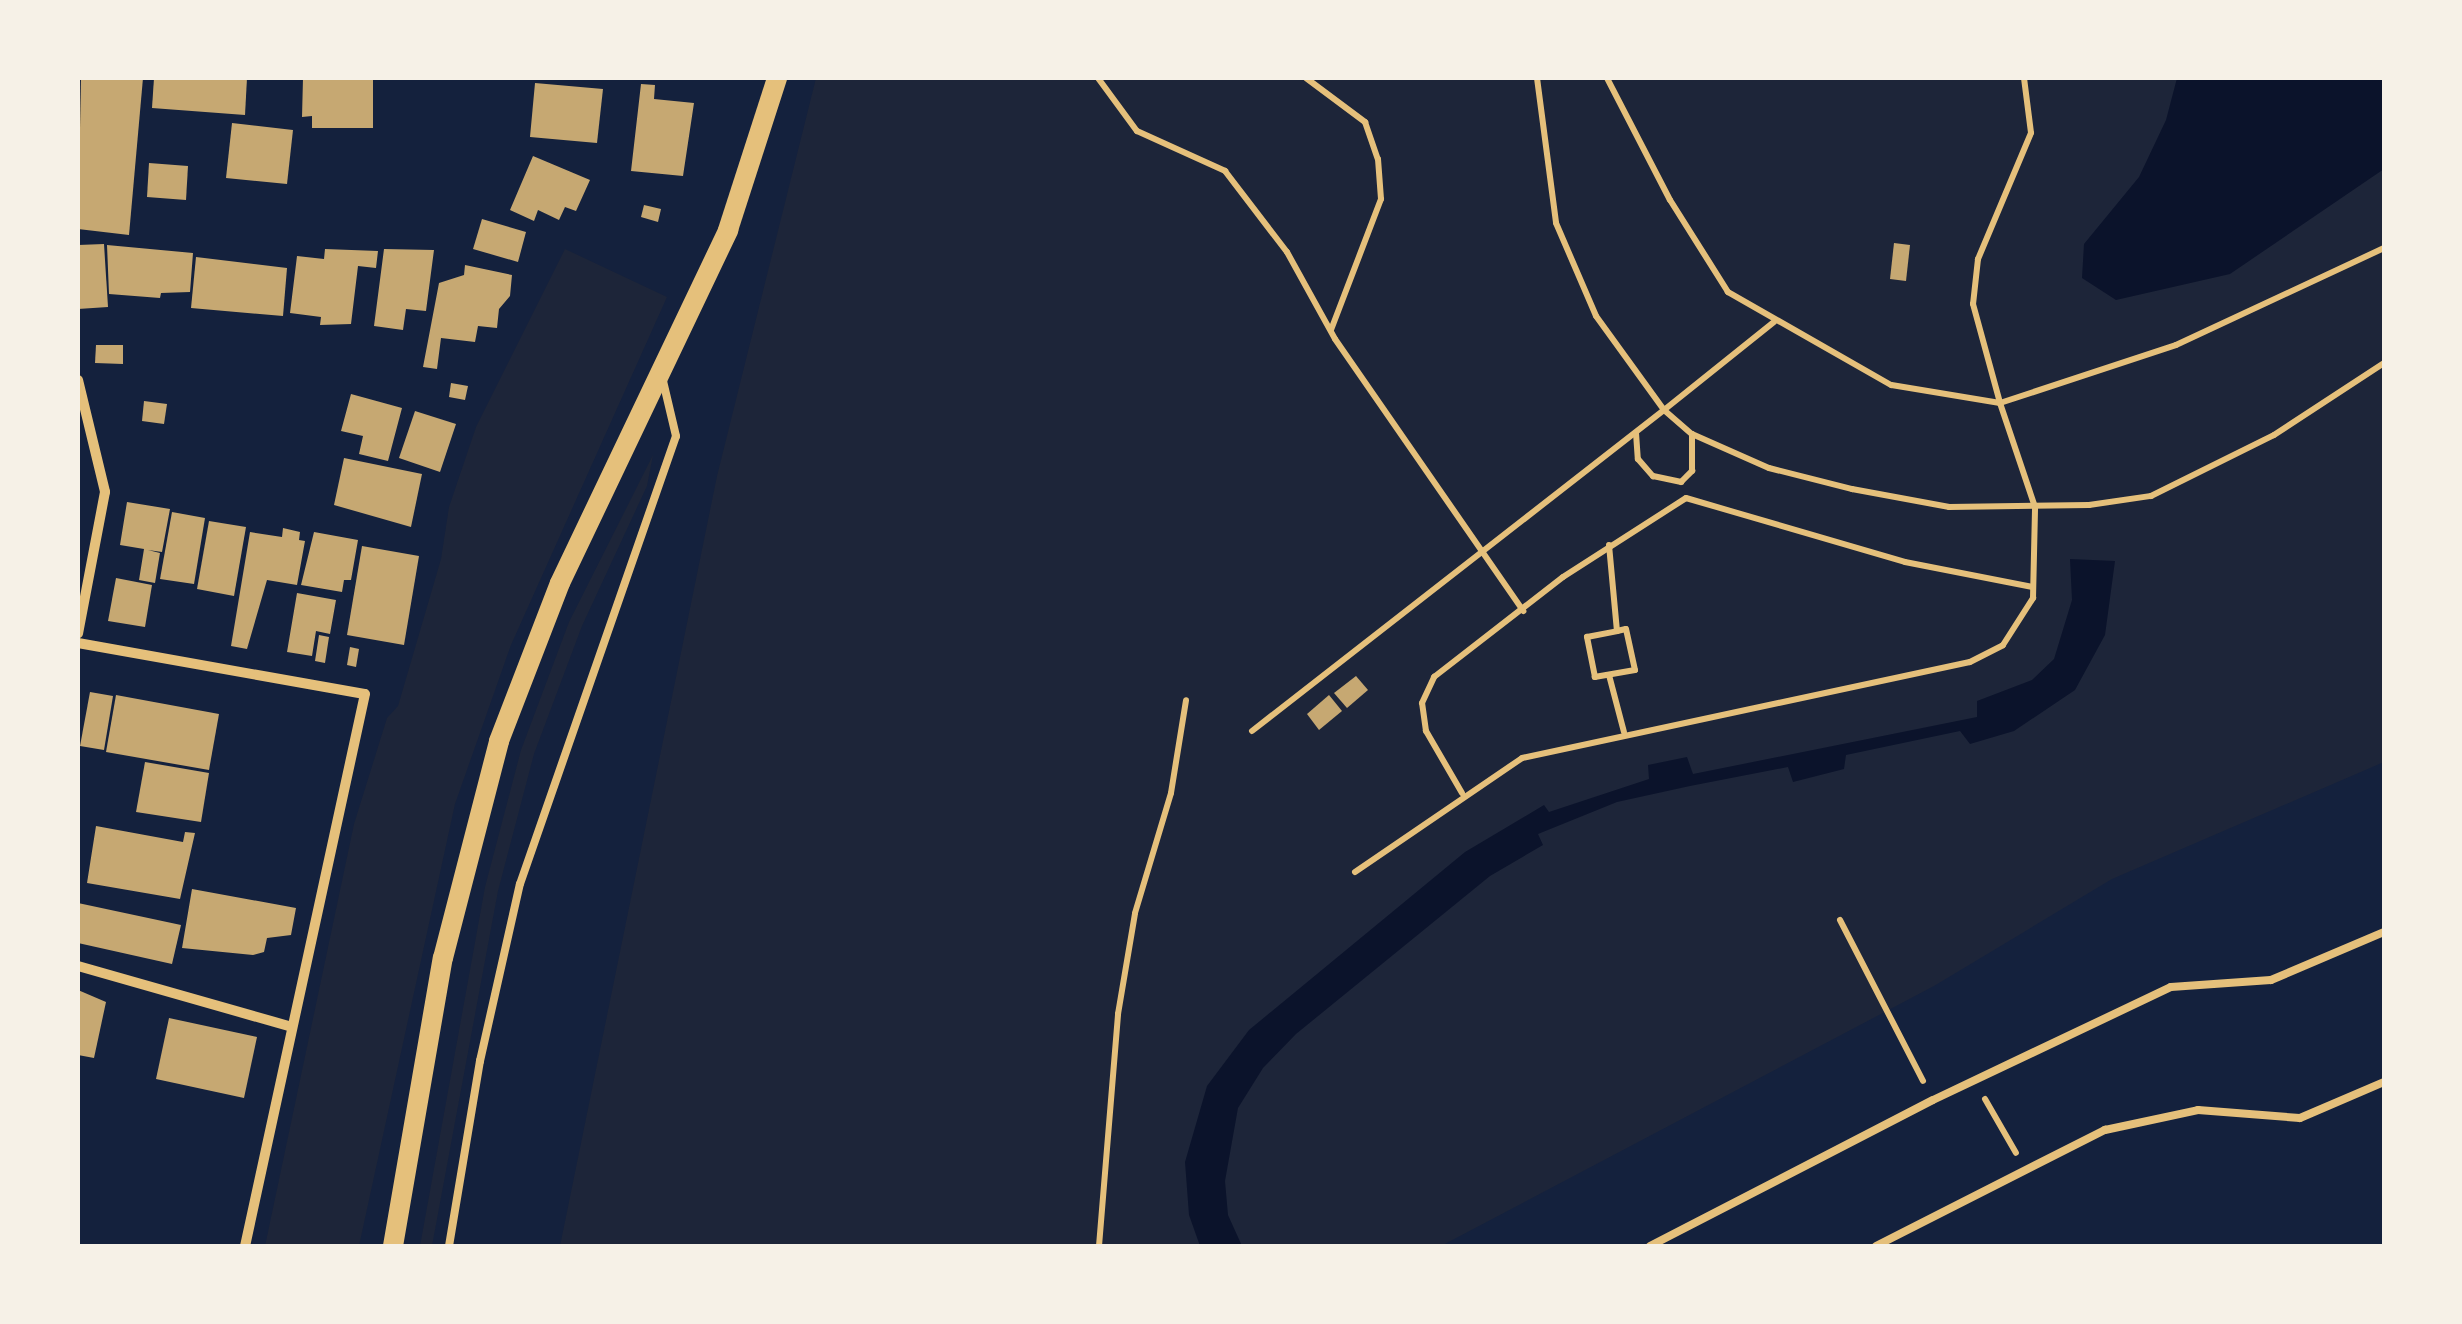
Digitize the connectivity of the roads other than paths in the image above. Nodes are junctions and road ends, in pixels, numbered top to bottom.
1 (778, 78) edge
2 (661, 376) junction
3 (78, 380) edge
4 (78, 632) edge
5 (78, 642) edge
6 (2384, 932) edge
7 (78, 966) edge
8 (288, 1026) junction
9 (2384, 1082) edge
10 (244, 1246) edge
11 (393, 1246) edge
12 (448, 1246) edge
13 (1650, 1246) edge
14 (1876, 1246) edge

1 - 2 main road
2 - 11 main road
2 - 12 lane
3 - 4 street
5 - 8 street
6 - 13 lane
7 - 8 street
8 - 10 street
9 - 14 lane

